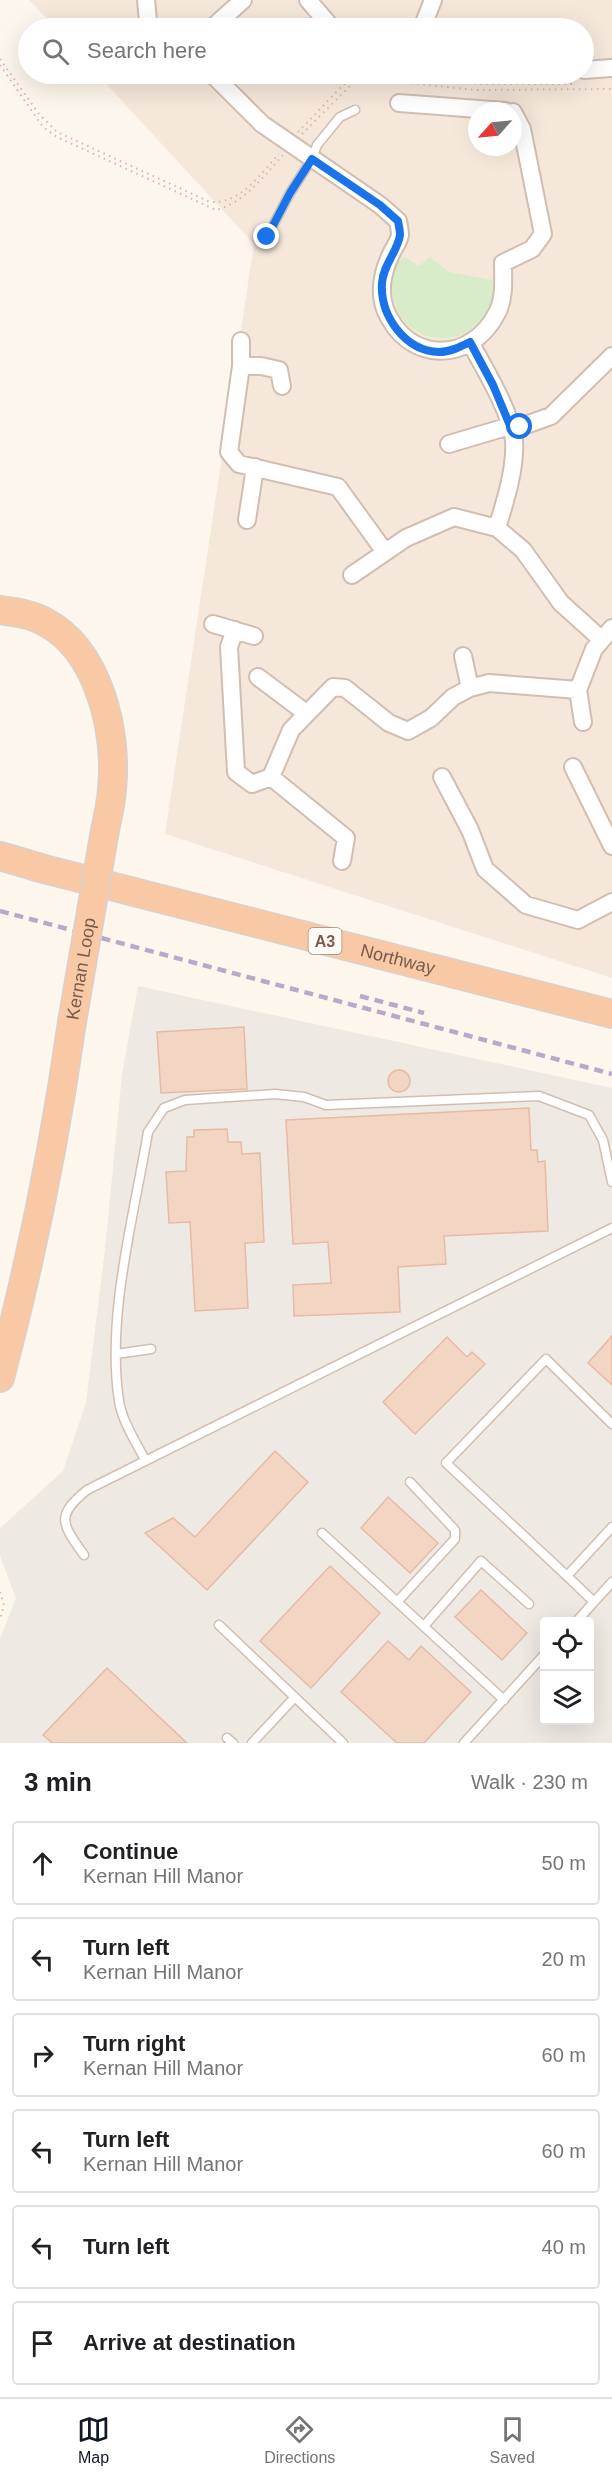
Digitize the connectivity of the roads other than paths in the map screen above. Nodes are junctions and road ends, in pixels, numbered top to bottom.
1 (146, 0) edge
2 (243, 0) edge
3 (308, 0) edge
4 (433, 0) edge
5 (148, 18) edge
6 (223, 18) edge
7 (323, 18) edge
8 (426, 18) edge
9 (612, 68) edge
10 (594, 73) edge
11 (222, 84) edge
12 (399, 103) dead end
13 (468, 108) edge
14 (355, 110) dead end
15 (522, 129) edge
16 (312, 159) junction
17 (267, 237) dead end
18 (241, 341) dead end
19 (470, 342) junction
20 (612, 356) edge
21 (241, 366) junction
22 (282, 386) dead end
23 (511, 428) junction
24 (448, 444) dead end
25 (255, 467) junction
26 (248, 520) dead end
27 (497, 528) junction
28 (385, 552) junction
29 (352, 574) dead end
30 (0, 610) edge
31 (213, 624) dead end
32 (235, 630) junction
33 (607, 634) edge
34 (254, 636) dead end
35 (461, 653) dead end
36 (258, 677) dead end
37 (470, 688) junction
38 (578, 690) junction
39 (306, 713) junction
40 (583, 722) dead end
41 (573, 766) dead end
42 (271, 777) junction
43 (442, 777) dead end
44 (612, 846) edge
45 (0, 848) edge
46 (0, 856) edge
47 (342, 861) dead end
48 (0, 865) edge
49 (44, 869) junction
50 (612, 902) edge
51 (612, 1014) edge
52 (612, 1182) edge
53 (612, 1228) edge
54 (151, 1349) dead end
55 (116, 1354) junction
56 (0, 1378) edge
57 (612, 1424) edge
58 (145, 1460) junction
59 (410, 1482) dead end
60 (612, 1527) edge
61 (322, 1533) dead end
62 (84, 1555) dead end
63 (567, 1576) junction
64 (612, 1582) edge
65 (398, 1602) junction
66 (594, 1602) junction
67 (529, 1604) dead end
68 (580, 1617) edge
69 (219, 1625) dead end
70 (424, 1626) junction
71 (540, 1661) edge
72 (295, 1697) junction
73 (504, 1700) junction
74 (252, 1743) edge
75 (343, 1743) edge
76 (464, 1743) edge

1 - 5 street
2 - 6 street
3 - 7 street
4 - 8 street
9 - 10 street
11 - 16 street
12 - 13 street
14 - 16 lane
15 - 19 street
16 - 17 lane
16 - 19 street
18 - 21 street
19 - 23 street
20 - 23 street
21 - 22 street
21 - 25 street
23 - 24 street
23 - 27 street
25 - 26 street
25 - 28 street
27 - 28 street
27 - 33 street
28 - 29 street
30 - 56 highway, Kernan Loop, bridge
31 - 32 street
32 - 34 street
32 - 42 street
33 - 38 street
35 - 37 street
36 - 39 street
37 - 38 street
37 - 39 street
38 - 40 street
39 - 42 street
41 - 44 street
42 - 47 street
43 - 50 street
45 - 49 highway, A3
46 - 49 highway, Northway / A3
48 - 49 highway, Northway / A3
49 - 51 highway, Northway / A3
52 - 55 lane
53 - 58 lane
54 - 55 lane
55 - 58 lane
57 - 63 lane
58 - 62 lane
59 - 65 lane
60 - 63 lane
61 - 65 lane
63 - 66 lane
64 - 66 lane
65 - 70 lane
66 - 68 lane
67 - 70 lane
69 - 72 lane
70 - 73 lane
71 - 73 lane
72 - 74 lane
72 - 75 lane
73 - 76 lane

